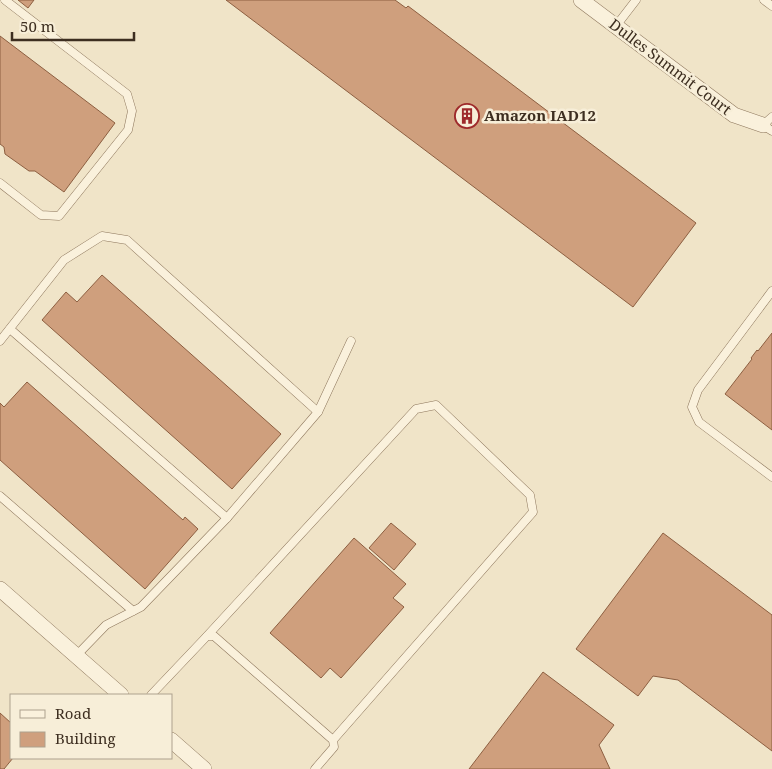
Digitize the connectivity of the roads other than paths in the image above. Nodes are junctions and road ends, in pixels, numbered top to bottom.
1 (5, 0) edge
2 (581, 0) edge
3 (636, 0) edge
4 (764, 0) edge
5 (772, 6) edge
6 (616, 26) junction
7 (769, 124) edge
8 (0, 183) edge
9 (772, 291) edge
10 (10, 329) junction
11 (0, 341) edge
12 (351, 341) dead end
13 (318, 412) junction
14 (772, 478) edge
15 (0, 496) edge
16 (227, 518) junction
17 (0, 589) edge
18 (133, 611) junction
19 (207, 636) junction
20 (76, 656) junction
21 (120, 694) edge
22 (152, 694) edge
23 (333, 740) junction
24 (172, 741) edge
25 (204, 769) edge
26 (315, 769) edge

1 - 8 lane
2 - 6 street, Dulles Summit Court
3 - 6 lane
4 - 5 lane
6 - 7 street, Dulles Summit Court
9 - 14 lane
10 - 11 lane
10 - 13 lane
10 - 16 lane
12 - 13 lane
13 - 16 lane
15 - 18 lane
16 - 18 lane
17 - 20 street
18 - 20 lane
19 - 22 lane
19 - 23 lane
19 - 23 lane
20 - 21 street
23 - 26 lane
24 - 25 street

